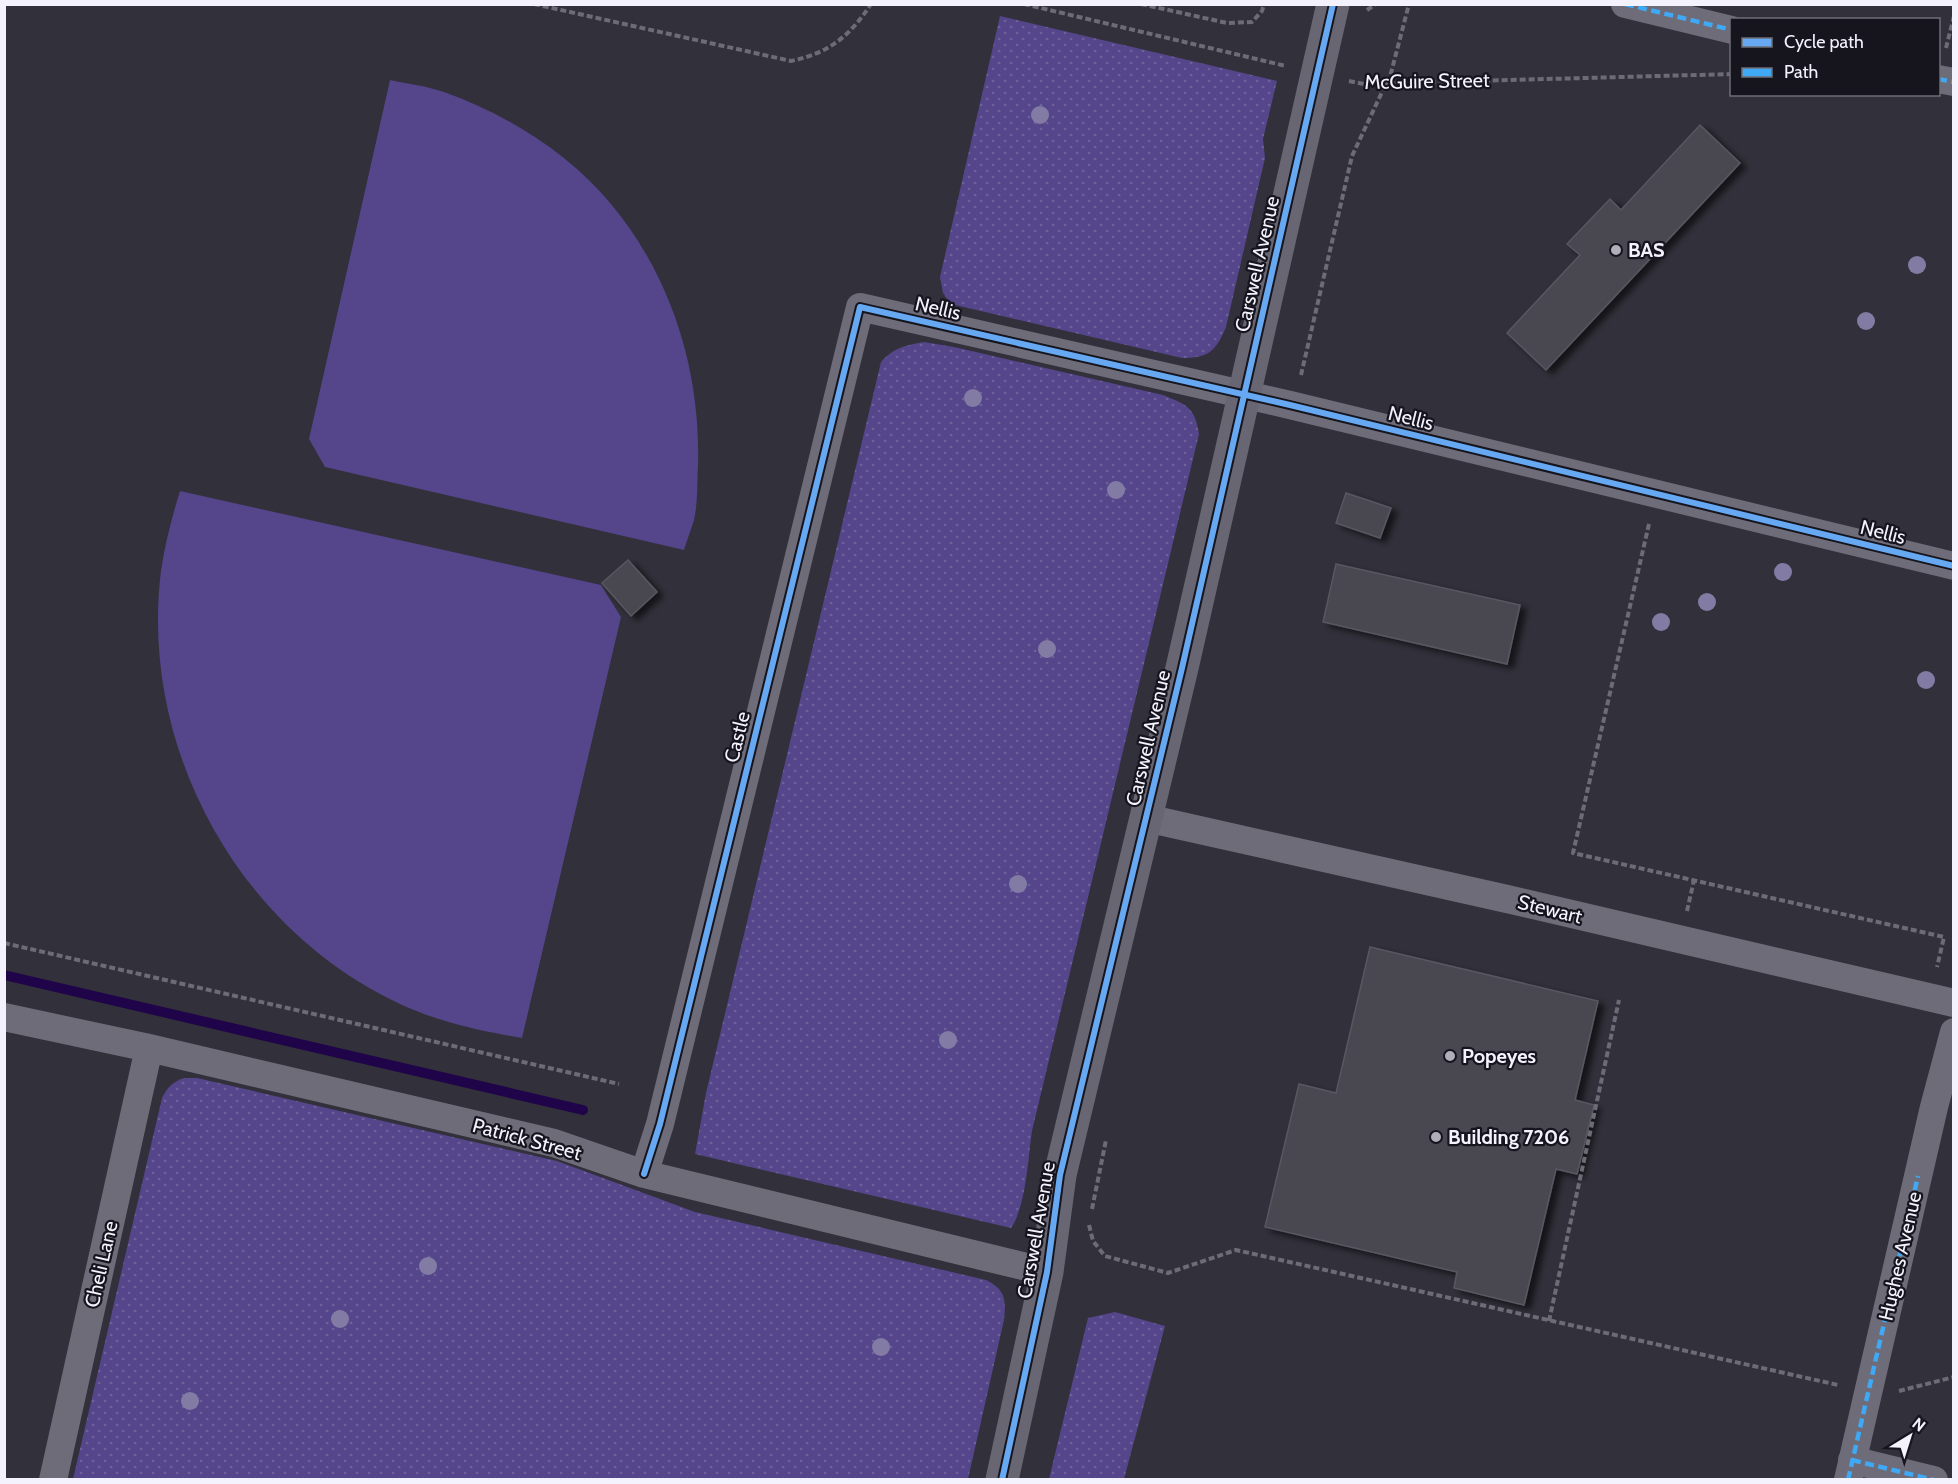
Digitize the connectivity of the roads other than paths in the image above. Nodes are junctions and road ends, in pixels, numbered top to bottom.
1 (1334, 4) edge
2 (1625, 4) edge
3 (1730, 30) edge
4 (860, 307) joint
5 (1244, 395) junction
6 (1953, 566) edge
7 (1146, 818) junction
8 (1953, 1003) edge
9 (4, 1017) edge
10 (1953, 1032) edge
11 (149, 1048) junction
12 (644, 1174) junction
13 (1047, 1272) junction
14 (1850, 1470) edge
15 (53, 1479) edge
16 (1002, 1479) edge
17 (1934, 1479) edge

1 - 5 street, Carswell Avenue
2 - 3 street
4 - 5 street, Nellis
4 - 12 street, Castle
5 - 6 street, Nellis
5 - 7 street, Carswell Avenue
7 - 8 street, Stewart
7 - 13 street, Carswell Avenue
9 - 11 street, Patrick Street
10 - 14 street, Hughes Avenue
11 - 12 street, Patrick Street
11 - 15 street, Cheli Lane
12 - 13 street, Patrick Street
13 - 16 street, Carswell Avenue
14 - 17 street

